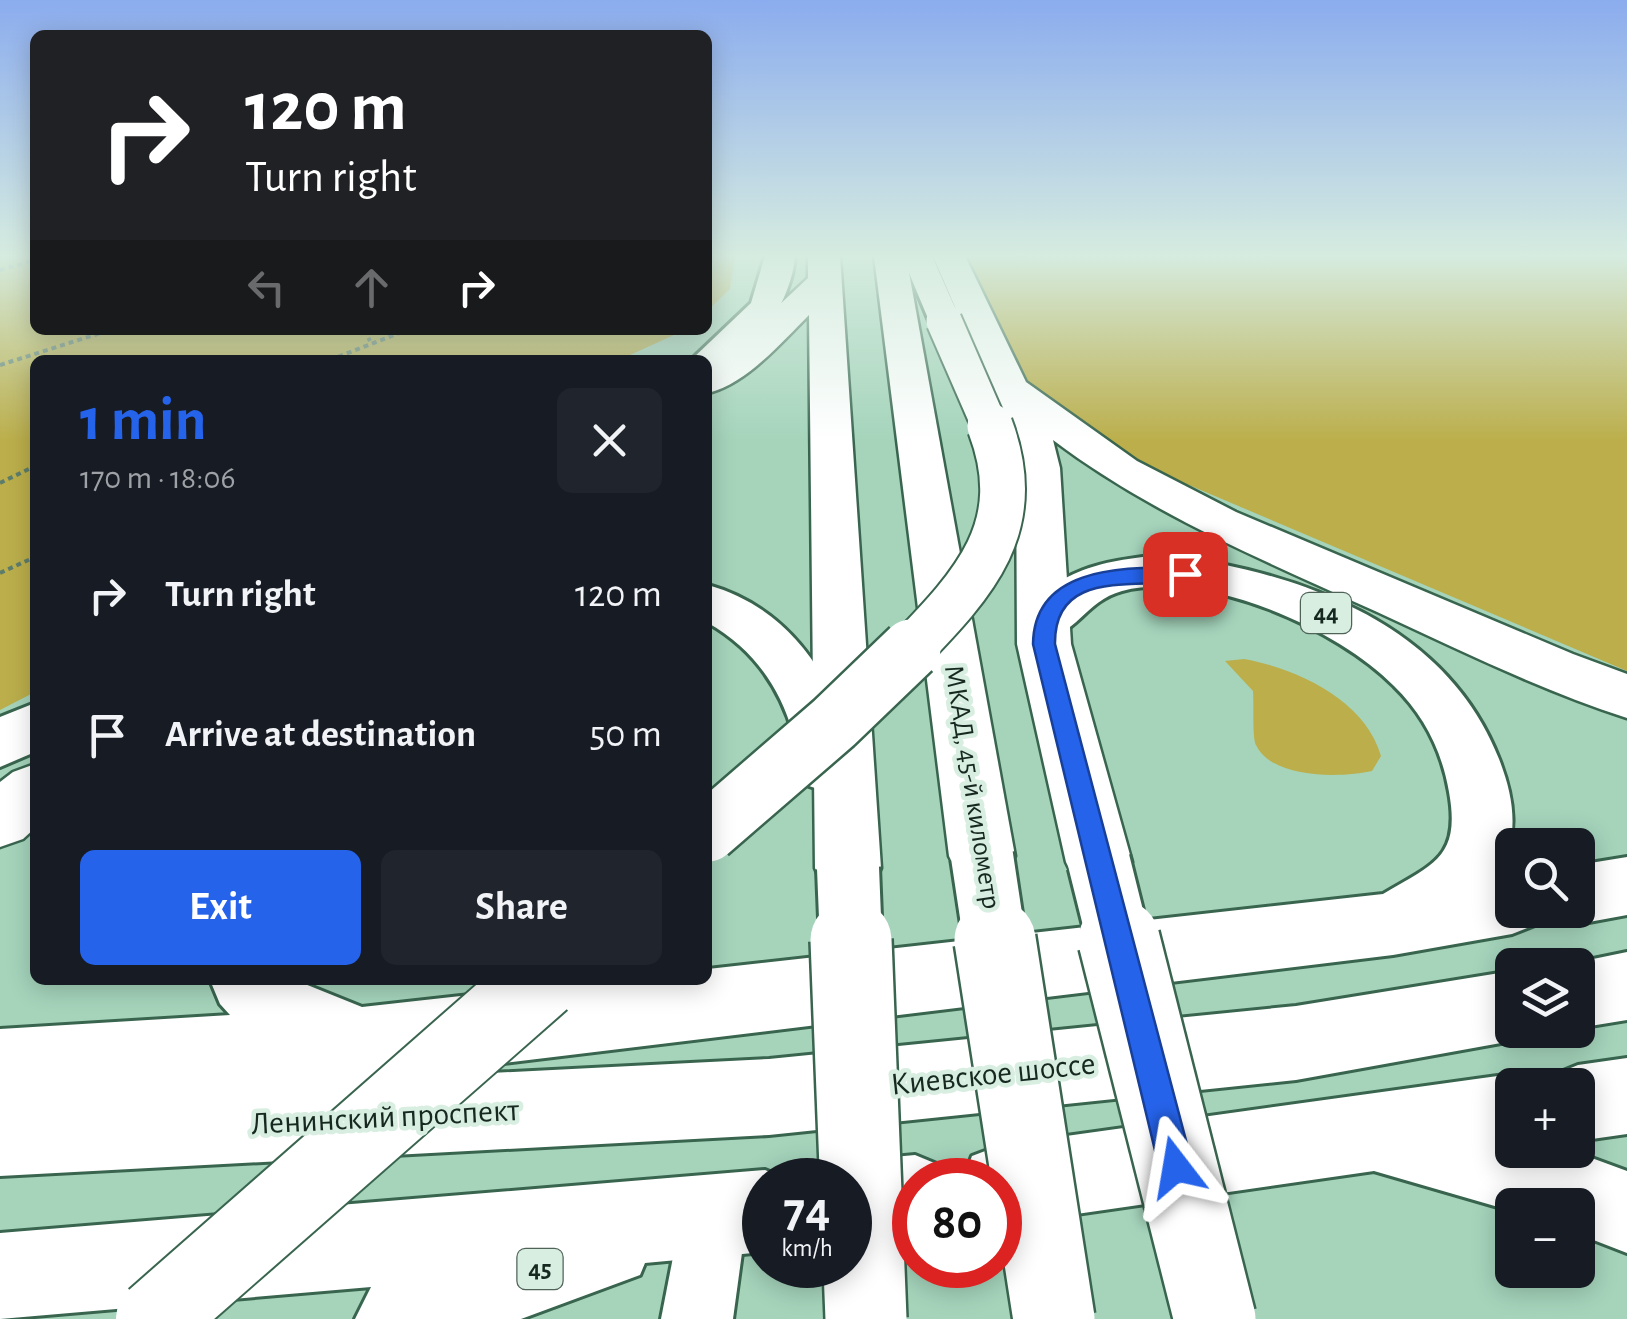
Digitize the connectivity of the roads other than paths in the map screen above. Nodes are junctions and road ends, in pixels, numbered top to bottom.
1 (756, 318) edge
2 (783, 318) edge
3 (826, 318) edge
4 (899, 318) edge
5 (943, 318) edge
6 (976, 318) edge
7 (712, 358) edge
8 (712, 377) edge
9 (1005, 384) junction
10 (712, 604) edge
11 (1044, 623) junction
12 (1627, 696) edge
13 (30, 728) edge
14 (0, 744) edge
15 (30, 794) edge
16 (0, 820) edge
17 (712, 828) edge
18 (847, 864) junction
19 (1627, 886) edge
20 (1595, 891) edge
21 (1495, 907) edge
22 (1393, 924) junction
23 (250, 985) edge
24 (534, 985) edge
25 (1627, 986) edge
26 (1595, 991) edge
27 (1495, 1009) edge
28 (367, 1043) junction
29 (0, 1066) edge
30 (1627, 1096) edge
31 (769, 1098) joint
32 (1595, 1101) edge
33 (1495, 1114) edge
34 (1369, 1132) junction
35 (0, 1137) edge
36 (1022, 1182) edge
37 (1627, 1212) edge
38 (720, 1216) edge
39 (0, 1276) edge
40 (156, 1319) edge
41 (398, 1319) edge
42 (697, 1319) edge
43 (866, 1319) edge
44 (1054, 1319) edge
45 (1215, 1319) edge

1 - 7 main road
2 - 8 highway
3 - 18 highway
4 - 44 highway, МКАД, 45-й километр, bridge
5 - 17 main road, bridge
6 - 9 highway
9 - 11 highway
9 - 12 highway
10 - 18 main road
11 - 22 main road, 44
11 - 45 highway, bridge
13 - 14 main road
15 - 16 highway
18 - 43 highway, bridge
19 - 20 main road
21 - 22 main road
22 - 28 main road
23 - 28 main road
24 - 40 main road, bridge
25 - 26 main road
27 - 31 main road, Киевское шоссе
28 - 29 main road
30 - 32 main road
31 - 35 main road, Ленинский проспект
33 - 34 main road
34 - 36 main road
34 - 37 main road
38 - 39 main road
38 - 41 main road, 45
38 - 42 lane

